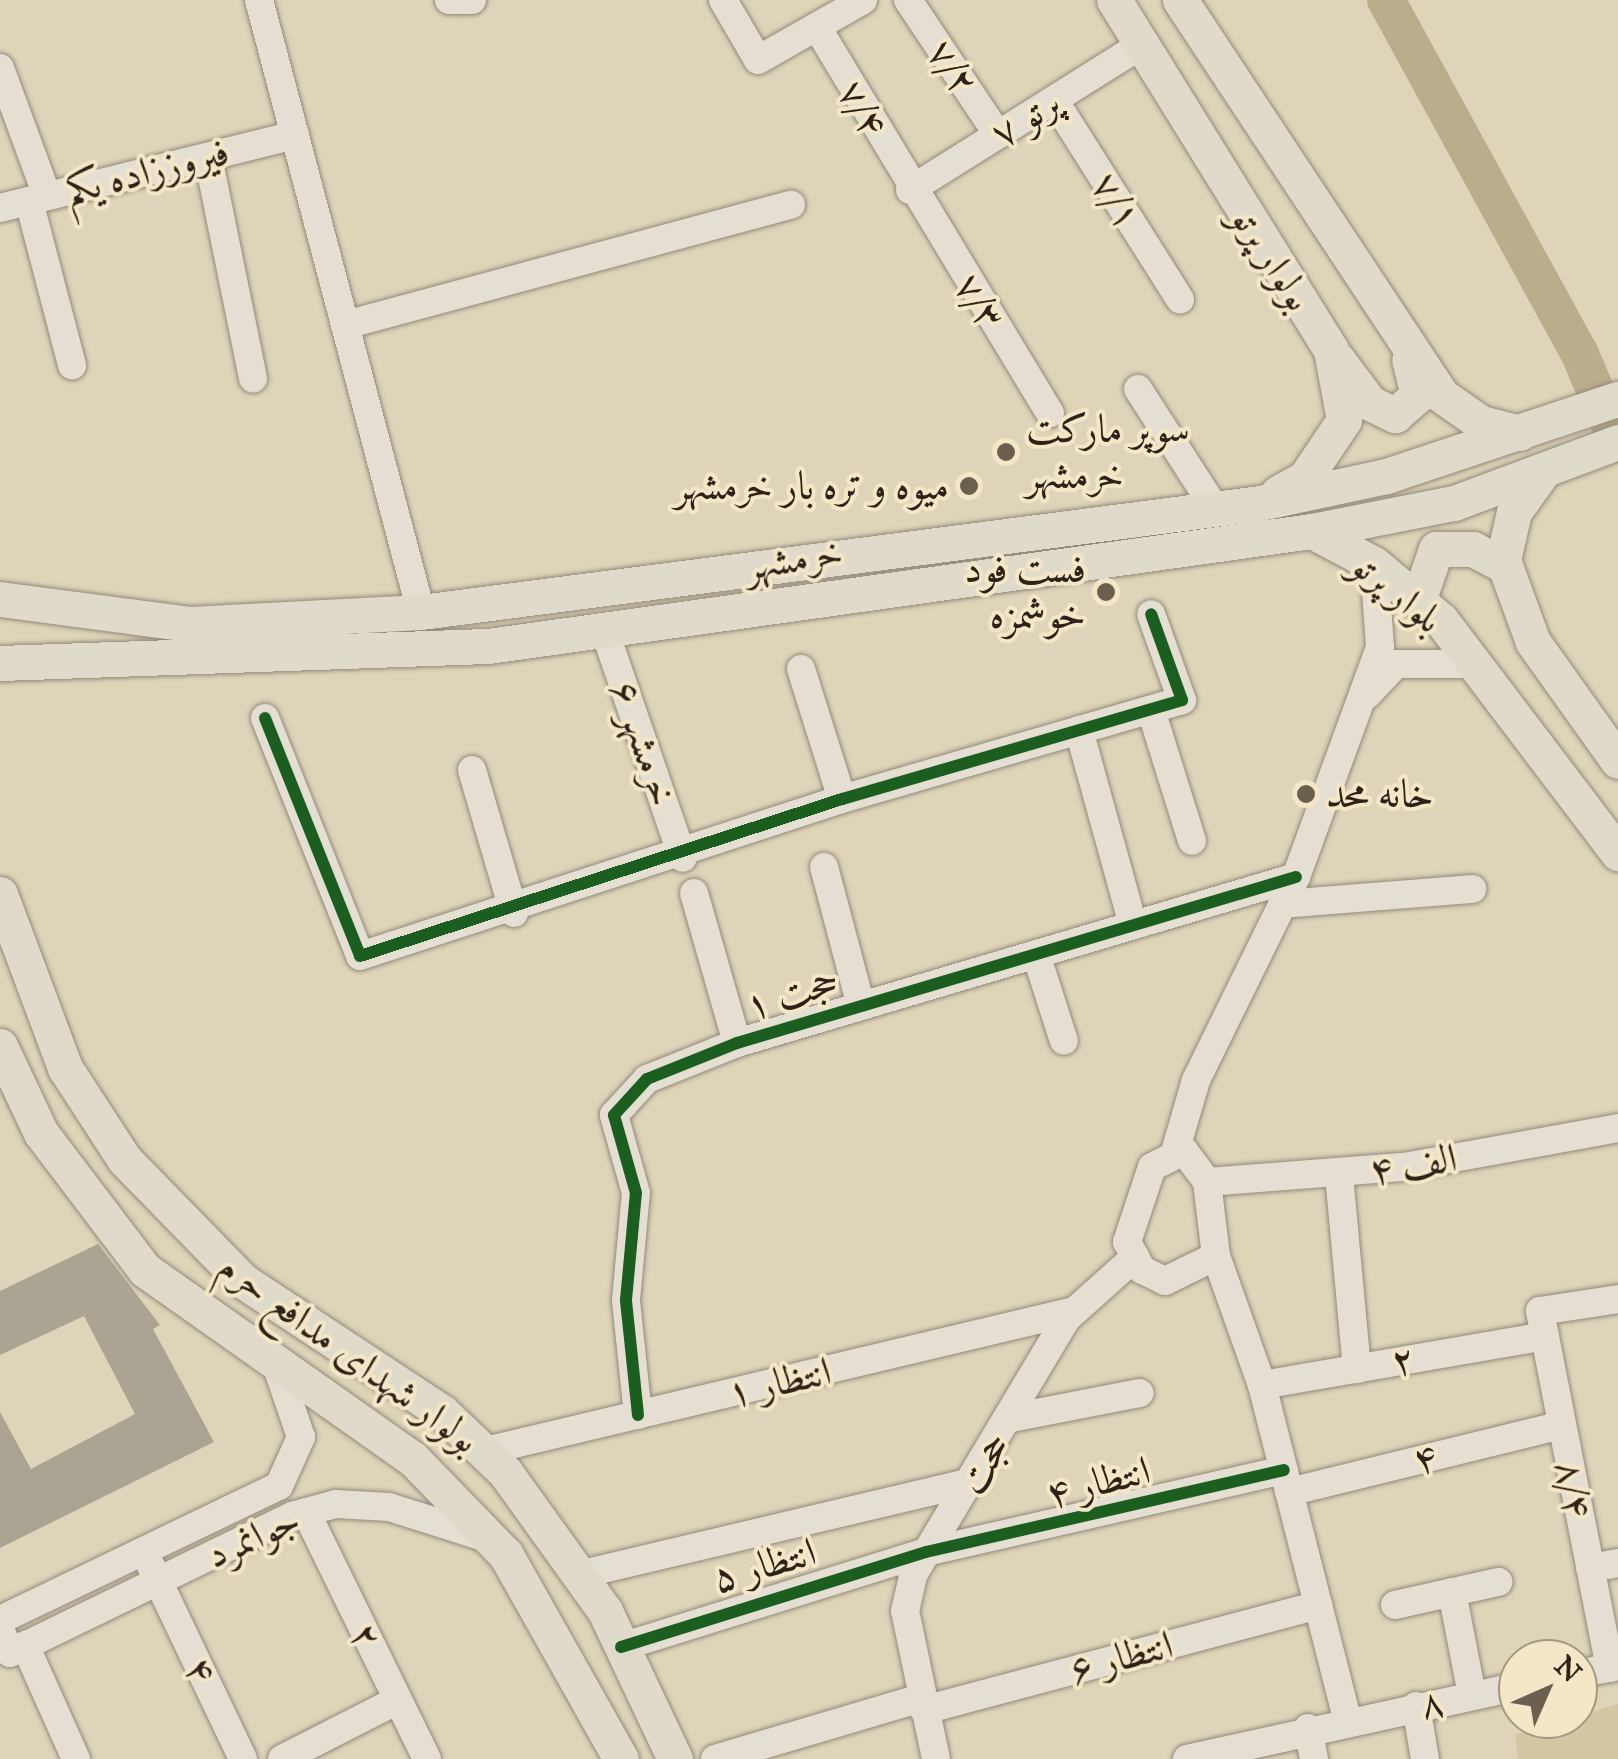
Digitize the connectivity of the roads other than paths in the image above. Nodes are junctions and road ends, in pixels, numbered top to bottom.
1 (259, 0) edge
2 (723, 0) edge
3 (863, 0) edge
4 (908, 0) edge
5 (1114, 0) edge
6 (1180, 0) edge
7 (816, 27) junction
8 (1141, 46) junction
9 (0, 68) edge
10 (1054, 100) junction
11 (295, 135) junction
12 (998, 135) junction
13 (208, 157) junction
14 (910, 190) junction
15 (38, 198) junction
16 (790, 205) dead end
17 (0, 208) edge
18 (1180, 299) dead end
19 (345, 325) junction
20 (1396, 335) junction
21 (1331, 350) junction
22 (72, 366) dead end
23 (253, 378) dead end
24 (1138, 389) dead end
25 (1618, 398) edge
26 (1050, 413) dead end
27 (1520, 433) junction
28 (1607, 446) edge
29 (1544, 470) junction
30 (1260, 503) junction
31 (1216, 510) junction
32 (1312, 531) junction
33 (906, 542) junction
34 (1374, 564) junction
35 (1505, 566) junction
36 (913, 584) junction
37 (1418, 601) junction
38 (16, 602) edge
39 (421, 612) junction
40 (1151, 614) dead end
41 (0, 628) edge
42 (604, 629) junction
43 (40, 660) junction
44 (0, 663) edge
45 (1472, 664) junction
46 (801, 669) dead end
47 (1356, 706) junction
48 (1151, 710) junction
49 (265, 718) dead end
50 (1080, 730) junction
51 (1618, 761) edge
52 (472, 770) dead end
53 (842, 799) junction
54 (1192, 841) dead end
55 (1618, 853) edge
56 (684, 858) junction
57 (824, 867) dead end
58 (1296, 877) junction
59 (1472, 889) dead end
60 (694, 893) dead end
61 (0, 894) edge
62 (1282, 904) junction
63 (514, 913) junction
64 (1133, 925) junction
65 (1036, 954) junction
66 (861, 1006) junction
67 (1064, 1040) dead end
68 (737, 1043) junction
69 (0, 1046) edge
70 (1618, 1128) edge
71 (1175, 1152) junction
72 (1339, 1174) junction
73 (1207, 1182) junction
74 (1216, 1256) junction
75 (1135, 1257) junction
76 (1618, 1298) edge
77 (1074, 1311) junction
78 (1542, 1323) junction
79 (276, 1364) junction
80 (1357, 1368) junction
81 (1262, 1385) junction
82 (1140, 1393) dead end
83 (638, 1415) junction
84 (1011, 1418) junction
85 (1562, 1425) junction
86 (485, 1450) junction
87 (976, 1480) junction
88 (1286, 1481) junction
89 (306, 1512) junction
90 (493, 1540) junction
91 (926, 1552) junction
92 (144, 1553) junction
93 (1604, 1566) edge
94 (582, 1574) junction
95 (158, 1581) junction
96 (1498, 1582) dead end
97 (1452, 1592) junction
98 (1318, 1605) junction
99 (1395, 1606) dead end
100 (0, 1620) edge
101 (0, 1629) edge
102 (26, 1646) junction
103 (622, 1647) junction
104 (1614, 1667) edge
105 (1498, 1690) edge
106 (1472, 1695) junction
107 (398, 1700) junction
108 (922, 1704) junction
109 (1416, 1706) junction
110 (1347, 1719) junction
111 (1308, 1728) junction
112 (76, 1759) edge
113 (243, 1759) edge
114 (282, 1759) edge
115 (427, 1759) edge
116 (622, 1759) edge
117 (674, 1759) edge
118 (716, 1759) edge
119 (936, 1759) edge
120 (1188, 1759) edge
121 (1314, 1759) edge
122 (1426, 1759) edge

1 - 11 street
2 - 7 street
3 - 7 street
4 - 12 street, ۷/۲
5 - 8 main road, بولوار پرتو
6 - 20 main road, بولوار پرتو
7 - 14 street, ۷/۴
8 - 10 street, پرتو ۷
8 - 21 main road, بولوار پرتو
9 - 15 street
10 - 12 street, پرتو ۷
10 - 18 street, ۷/۱
11 - 13 street, فیروززاده یکم
11 - 19 street
12 - 14 street, پرتو ۷
13 - 15 street, فیروززاده یکم
13 - 23 street
14 - 26 street, ۷/۳
15 - 17 street, فیروززاده یکم
15 - 22 street
16 - 19 street
19 - 39 street
20 - 21 main road
20 - 27 main road, بولوار پرتو
21 - 30 main road, بولوار پرتو
24 - 31 street
25 - 27 main road, خرمشهر
27 - 30 main road, خرمشهر
28 - 29 main road
29 - 32 main road
29 - 35 main road
30 - 31 main road, خرمشهر
31 - 33 main road, خرمشهر
32 - 34 main road, بلوار پرتو
32 - 36 main road
33 - 36 main road
33 - 39 main road, خرمشهر
34 - 37 main road, بلوار پرتو
34 - 47 street
35 - 37 main road
35 - 51 main road
36 - 42 main road
37 - 45 main road, بلوار پرتو
38 - 39 main road, خرمشهر
38 - 41 main road
40 - 48 street
41 - 43 main road
42 - 43 main road
42 - 56 street, خرمشهر ۶
43 - 44 main road
45 - 47 street
45 - 55 main road
46 - 53 street
47 - 58 street
48 - 50 street
48 - 54 street
49 - 63 street
50 - 53 street
50 - 64 street
52 - 63 street
53 - 56 street
56 - 63 street
57 - 66 street
58 - 62 street
58 - 64 street, حجت ۱
59 - 62 street
60 - 68 street
61 - 86 main road, بولوار شهدای مدافع حرم
62 - 71 street
64 - 65 street, حجت ۱
65 - 66 street, حجت ۱
65 - 67 street
66 - 68 street, حجت ۱
68 - 83 street, حجت ۱
69 - 79 main road, بولوار شهدای مدافع حرم
70 - 72 street, ۴ الف
71 - 73 street
71 - 75 street
72 - 73 street, ۴ الف
72 - 80 street
73 - 74 street
74 - 75 street
74 - 81 street
75 - 77 street, حجت
76 - 78 street, ۲
77 - 83 street, انتظار ۱
77 - 84 street, حجت
78 - 80 street, ۲
78 - 85 street, ۸/۴
79 - 90 main road, بولوار شهدای مدافع حرم
79 - 92 street, جوانمرد
80 - 81 street, ۲
81 - 88 street
82 - 84 street
83 - 86 street, انتظار ۱
84 - 87 street, حجت
85 - 88 street, ۴
85 - 93 street, ۸/۴
86 - 94 main road, بولوار شهدای مدافع حرم
87 - 91 street, حجت
87 - 94 street
88 - 91 street, انتظار ۴
88 - 98 street
89 - 90 street, جوانمرد
89 - 95 street, جوانمرد
89 - 107 street, ۲
90 - 116 main road, بولوار شهدای مدافع حرم
91 - 103 street, انتظار ۵
91 - 108 street, حجت
92 - 95 street, ۴
92 - 100 street, جوانمرد
93 - 104 street, ۸/۴
94 - 103 main road, بولوار شهدای مدافع حرم
95 - 102 street, جوانمرد
95 - 113 street, ۴
96 - 97 street
97 - 99 street
97 - 106 street
98 - 108 street, انتظار ۶
98 - 110 street
101 - 102 street
102 - 112 street
103 - 117 main road, بولوار شهدای مدافع حرم
105 - 106 street, ۸
106 - 109 street, ۸
107 - 114 street
107 - 115 street, ۲
108 - 118 street, انتظار ۶
108 - 119 street, حجت
109 - 110 street, ۸
109 - 122 street
110 - 111 street, ۸
111 - 120 street, ۸
111 - 121 street

